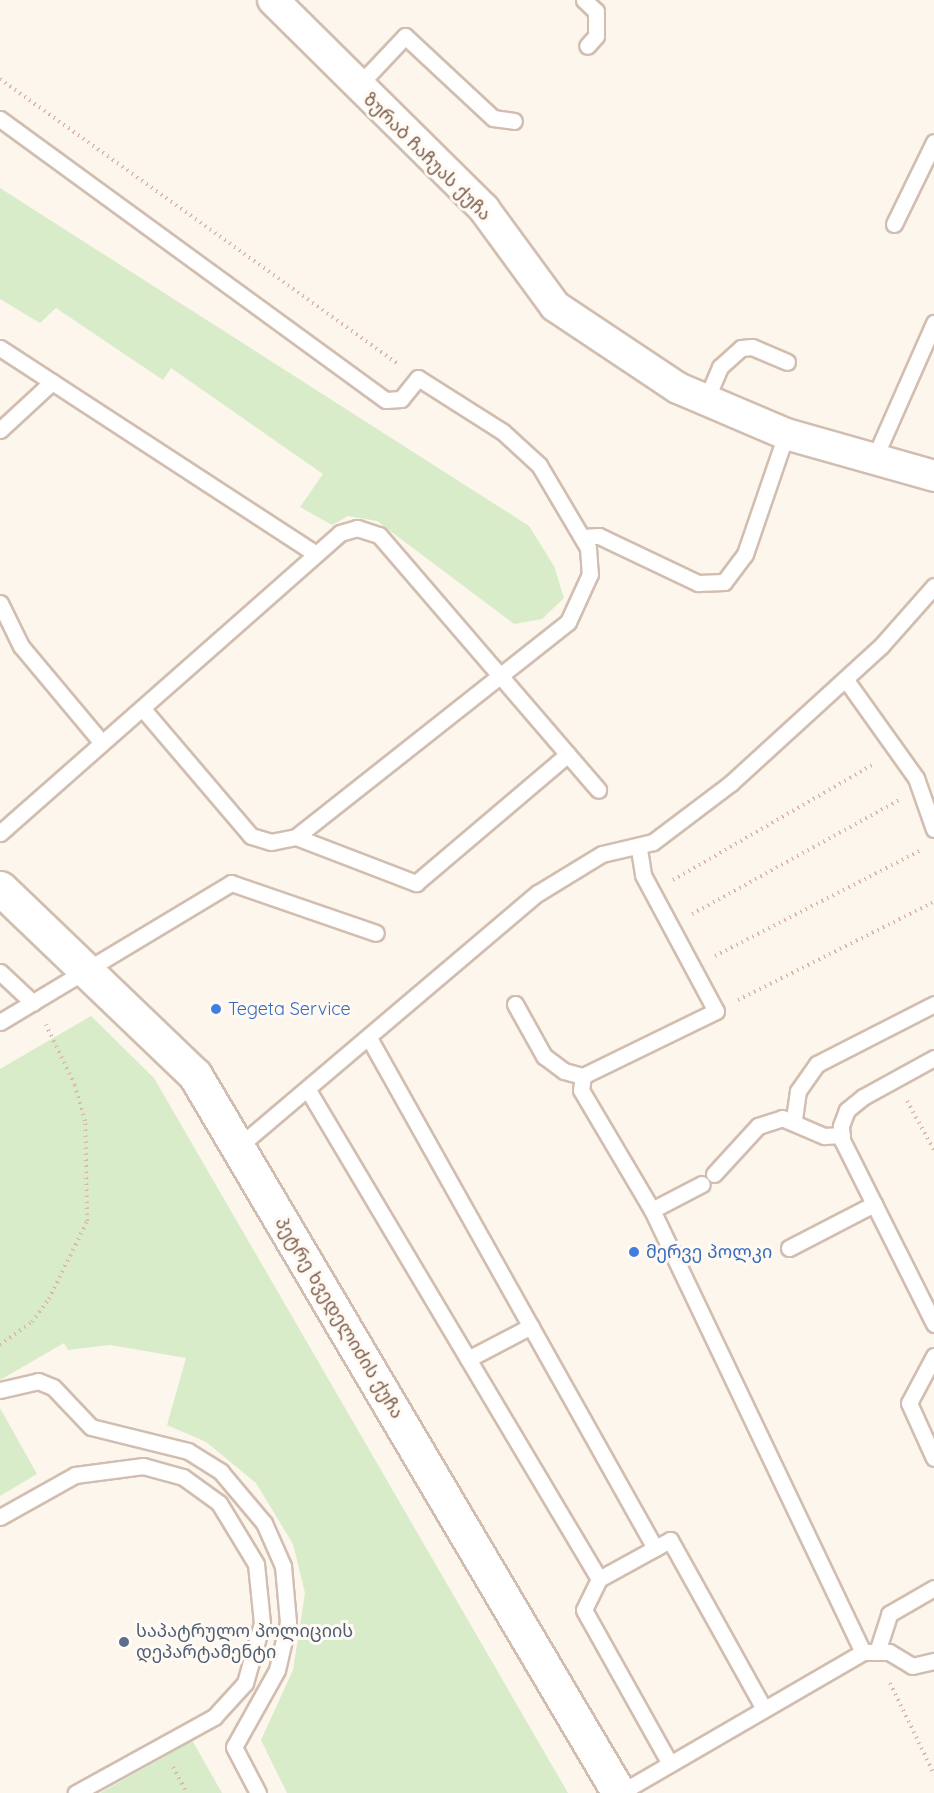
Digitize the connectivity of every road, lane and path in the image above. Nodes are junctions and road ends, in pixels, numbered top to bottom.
1 (277, 0) edge
2 (584, 0) edge
3 (586, 46) dead end
4 (0, 79) edge
5 (357, 87) junction
6 (0, 119) edge
7 (514, 122) dead end
8 (934, 142) edge
9 (894, 224) dead end
10 (934, 323) edge
11 (0, 348) edge
12 (787, 362) dead end
13 (418, 378) junction
14 (52, 382) junction
15 (706, 400) junction
16 (0, 430) edge
17 (786, 434) junction
18 (874, 459) junction
19 (934, 476) edge
20 (583, 537) junction
21 (316, 555) junction
22 (934, 586) edge
23 (0, 603) edge
24 (501, 676) junction
25 (846, 680) junction
26 (142, 708) junction
27 (102, 743) junction
28 (896, 752) junction
29 (568, 754) junction
30 (921, 788) junction
31 (598, 790) dead end
32 (934, 830) edge
33 (0, 833) edge
34 (296, 837) junction
35 (924, 848) dead end
36 (639, 849) junction
37 (0, 888) edge
38 (652, 893) junction
39 (934, 902) edge
40 (671, 926) junction
41 (376, 933) dead end
42 (693, 968) junction
43 (0, 972) edge
44 (88, 972) junction
45 (33, 1003) junction
46 (515, 1004) dead end
47 (934, 1004) edge
48 (716, 1011) junction
49 (0, 1022) edge
50 (369, 1038) junction
51 (934, 1058) edge
52 (583, 1076) junction
53 (895, 1079) junction
54 (308, 1090) junction
55 (794, 1119) junction
56 (842, 1135) junction
57 (238, 1147) junction
58 (934, 1150) edge
59 (874, 1204) junction
60 (652, 1210) junction
61 (789, 1248) dead end
62 (934, 1324) edge
63 (531, 1326) junction
64 (0, 1344) edge
65 (934, 1356) edge
66 (468, 1359) junction
67 (0, 1390) edge
68 (934, 1458) edge
69 (0, 1517) edge
70 (655, 1548) junction
71 (599, 1579) junction
72 (934, 1588) edge
73 (870, 1652) junction
74 (934, 1661) edge
75 (904, 1663) junction
76 (764, 1709) junction
77 (166, 1755) dead end
78 (670, 1764) junction
79 (934, 1774) edge
80 (76, 1793) edge
81 (187, 1793) edge
82 (258, 1793) edge
83 (620, 1793) edge

1 - 5 street, ზურაბ ჩაჩუას ქუჩა
2 - 3 lane
4 - 13 path
5 - 7 lane
5 - 15 street, ზურაბ ჩაჩუას ქუჩა
6 - 13 lane
8 - 9 lane
10 - 18 lane
11 - 14 lane
12 - 15 lane
13 - 20 lane
14 - 16 lane
14 - 21 lane
15 - 17 street, ზურაბ ჩაჩუას ქუჩა
17 - 18 street, ზურაბ ჩაჩუას ქუჩა
17 - 20 lane
18 - 19 street, ზურაბ ჩაჩუას ქუჩა
20 - 24 lane
21 - 24 lane
21 - 26 lane
22 - 25 lane
23 - 27 lane
24 - 29 lane
24 - 34 lane
25 - 28 lane
25 - 36 lane
26 - 27 lane
26 - 34 lane
27 - 33 lane
28 - 30 lane
28 - 38 path
29 - 31 lane
29 - 34 lane
30 - 32 lane
30 - 40 path
35 - 42 path
36 - 38 lane
36 - 50 lane
37 - 44 street, პეტრე ხვედელიძის ქუჩა
38 - 40 lane
39 - 48 path
40 - 42 lane
41 - 44 lane
42 - 48 lane
43 - 45 lane
44 - 45 lane
44 - 57 street, პეტრე ხვედელიძის ქუჩა
45 - 49 lane
45 - 64 path
46 - 52 lane
47 - 55 lane
48 - 52 lane
50 - 54 lane
50 - 63 lane
51 - 53 lane
52 - 60 lane
53 - 56 lane
53 - 58 path
54 - 57 lane
54 - 66 lane
55 - 56 lane
55 - 60 lane
56 - 59 lane
57 - 83 street, პეტრე ხვედელიძის ქუჩა
59 - 61 lane
59 - 62 lane
60 - 73 lane
63 - 66 lane
63 - 70 lane
65 - 68 lane
66 - 71 lane
67 - 82 lane
69 - 80 lane
70 - 71 lane
70 - 76 lane
71 - 78 lane
72 - 73 lane
73 - 75 lane
73 - 76 lane
74 - 75 lane
75 - 79 path
76 - 78 lane
77 - 81 path
78 - 83 lane

